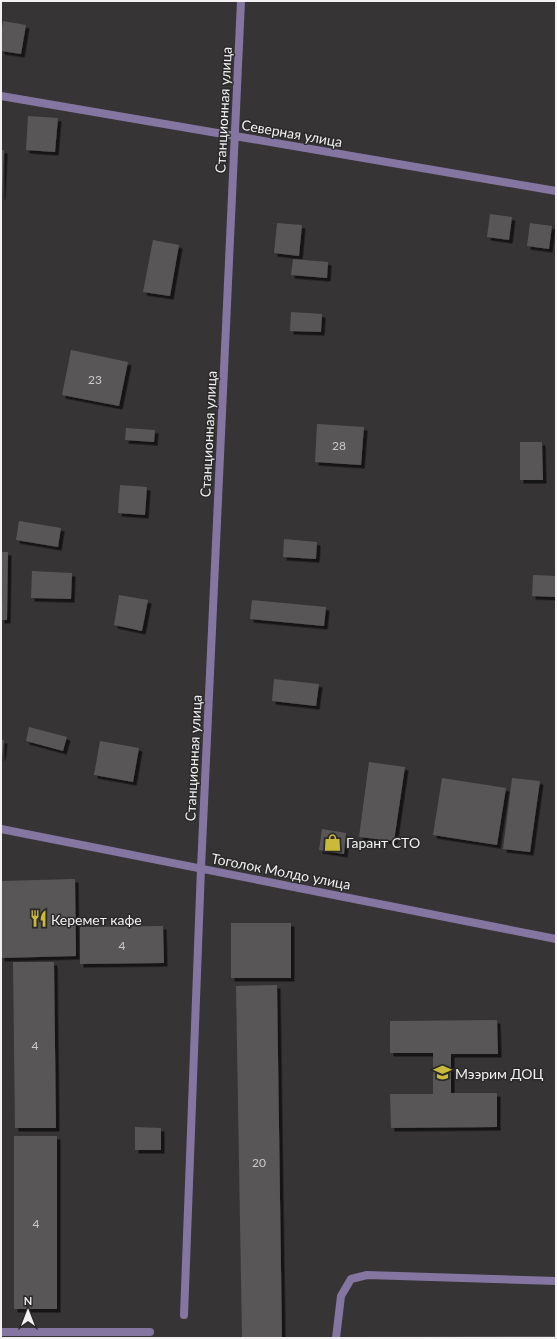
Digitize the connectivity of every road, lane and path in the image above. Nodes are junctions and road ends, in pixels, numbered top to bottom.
1 (241, 1) edge
2 (1, 96) edge
3 (235, 136) junction
4 (556, 191) edge
5 (1, 829) edge
6 (201, 868) junction
7 (556, 940) edge
8 (556, 1281) edge
9 (184, 1315) dead end
10 (1, 1332) edge
11 (150, 1332) dead end
12 (336, 1338) edge

1 - 3 street, Станционная улица
2 - 3 street, Северная улица
3 - 4 street, Северная улица
3 - 6 street, Станционная улица
5 - 6 street, Тоголок Молдо улица
6 - 7 street, Тоголок Молдо улица
6 - 9 street, Станционная улица
8 - 12 street
10 - 11 street

